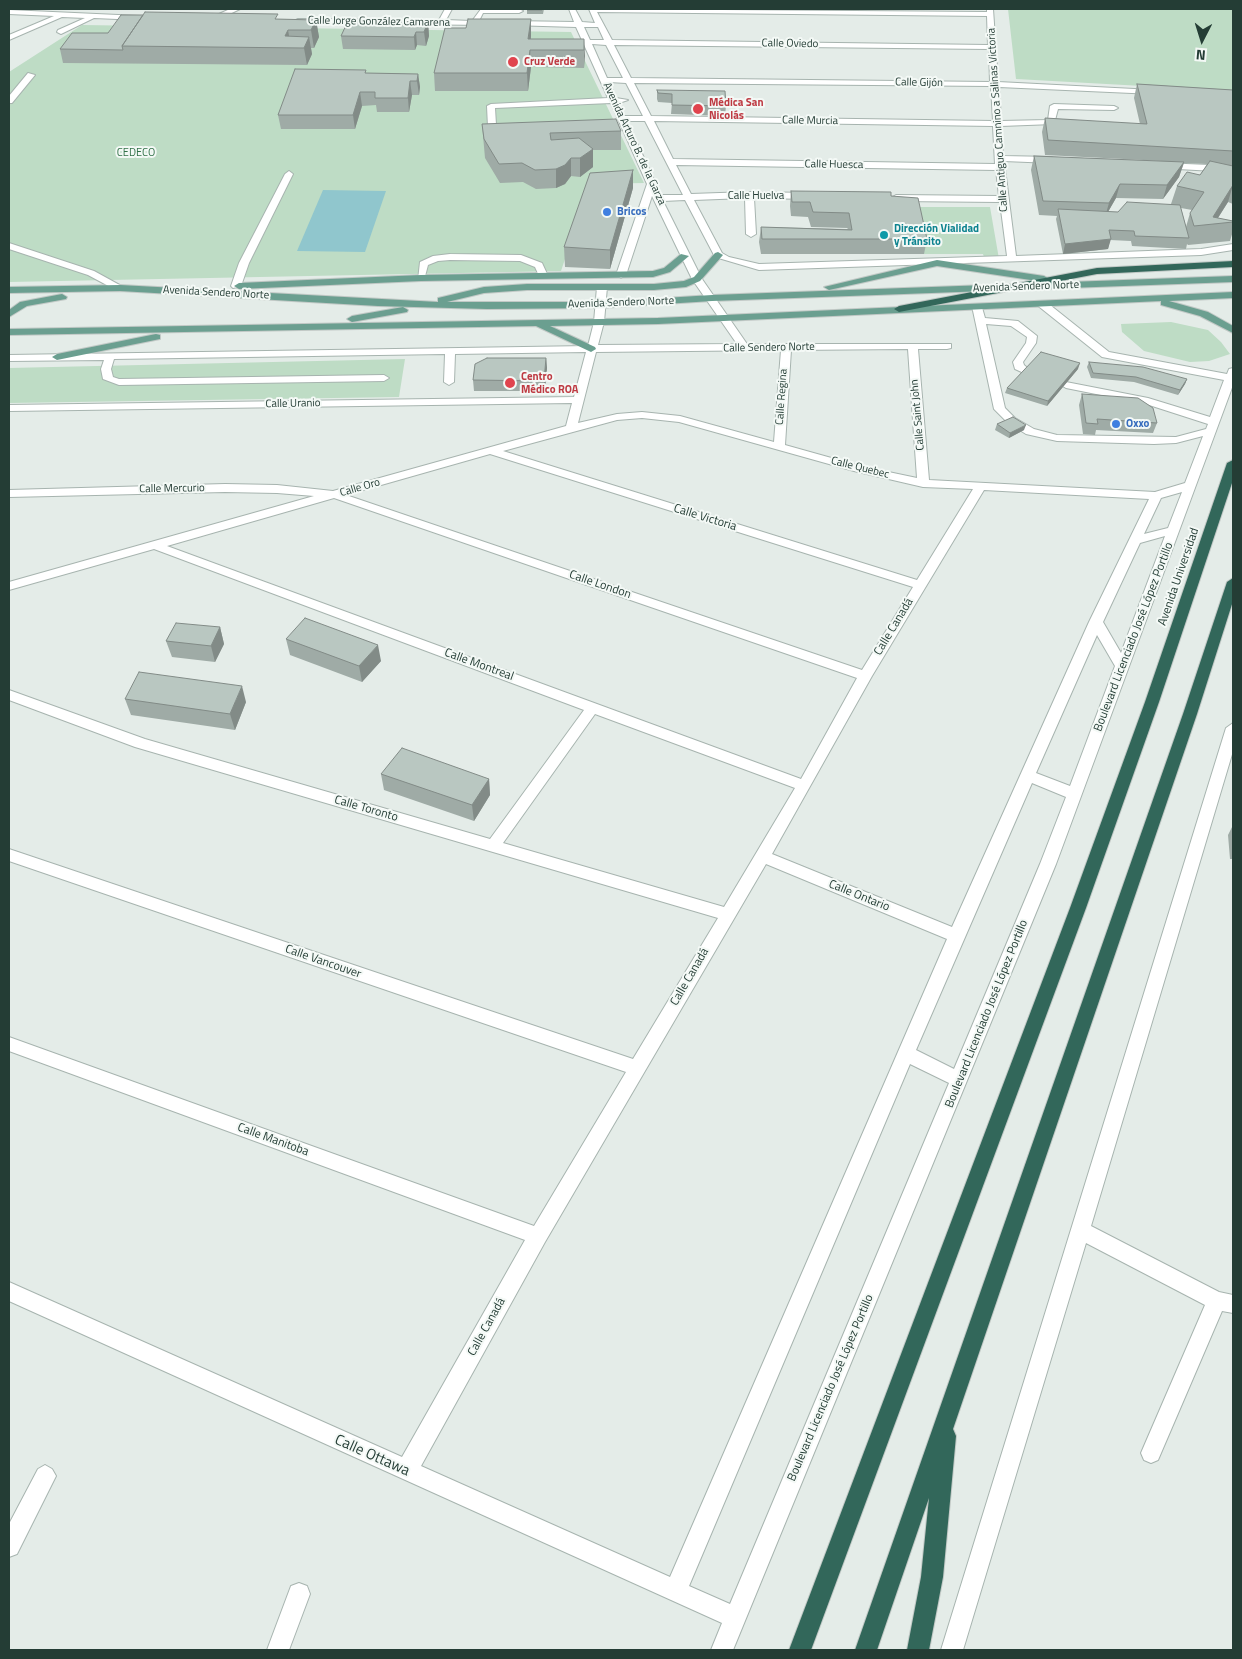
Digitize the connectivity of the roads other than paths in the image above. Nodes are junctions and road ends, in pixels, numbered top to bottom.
1 (236, 9) edge
2 (448, 9) edge
3 (572, 9) edge
4 (592, 9) edge
5 (519, 10) edge
6 (991, 11) edge
7 (9, 12) edge
8 (335, 12) dead end
9 (60, 16) junction
10 (91, 17) junction
11 (146, 18) edge
12 (202, 19) edge
13 (212, 19) junction
14 (230, 20) edge
15 (286, 20) edge
16 (314, 21) junction
17 (442, 22) junction
18 (474, 23) junction
19 (492, 23) edge
20 (501, 23) edge
21 (519, 24) junction
22 (579, 24) junction
23 (600, 25) junction
24 (61, 32) dead end
25 (9, 38) edge
26 (587, 42) junction
27 (609, 42) junction
28 (993, 47) junction
29 (31, 75) dead end
30 (605, 80) junction
31 (628, 80) junction
32 (995, 84) junction
33 (1164, 92) edge
34 (9, 100) edge
35 (638, 100) junction
36 (615, 101) junction
37 (1114, 108) dead end
38 (649, 121) junction
39 (622, 122) junction
40 (998, 124) junction
41 (522, 128) edge
42 (1057, 161) edge
43 (669, 162) junction
44 (999, 162) junction
45 (1155, 165) edge
46 (1233, 169) edge
47 (289, 174) dead end
48 (652, 182) junction
49 (749, 195) junction
50 (687, 196) junction
51 (817, 196) edge
52 (885, 197) edge
53 (660, 198) junction
54 (1002, 200) junction
55 (751, 234) dead end
56 (9, 246) edge
57 (1233, 247) edge
58 (718, 255) junction
59 (684, 256) junction
60 (1012, 260) junction
61 (937, 263) junction
62 (1233, 264) edge
63 (621, 274) junction
64 (543, 276) junction
65 (508, 277) junction
66 (421, 278) junction
67 (697, 279) junction
68 (1233, 279) edge
69 (1048, 280) junction
70 (1086, 285) junction
71 (236, 286) junction
72 (602, 287) junction
73 (120, 288) junction
74 (506, 288) junction
75 (1012, 288) junction
76 (9, 290) edge
77 (176, 290) junction
78 (1233, 295) edge
79 (792, 296) junction
80 (712, 298) junction
81 (1124, 300) junction
82 (1040, 303) junction
83 (424, 305) junction
84 (601, 305) junction
85 (977, 306) junction
86 (899, 309) junction
87 (9, 314) edge
88 (724, 317) junction
89 (9, 321) edge
90 (980, 321) junction
91 (599, 322) junction
92 (534, 323) junction
93 (291, 328) junction
94 (195, 330) junction
95 (1233, 330) edge
96 (32, 331) junction
97 (9, 332) edge
98 (913, 346) junction
99 (947, 346) dead end
100 (744, 348) junction
101 (786, 348) junction
102 (591, 349) junction
103 (450, 351) junction
104 (1106, 355) junction
105 (57, 356) junction
106 (110, 356) junction
107 (9, 358) edge
108 (1167, 367) junction
109 (1026, 371) edge
110 (1232, 375) edge
111 (1157, 376) edge
112 (384, 378) dead end
113 (449, 382) dead end
114 (1066, 385) edge
115 (1151, 387) edge
116 (1111, 395) junction
117 (578, 400) junction
118 (1148, 401) junction
119 (9, 408) edge
120 (1212, 427) junction
121 (571, 428) junction
122 (778, 446) junction
123 (492, 451) junction
124 (1233, 463) edge
125 (924, 483) junction
126 (1189, 486) junction
127 (980, 487) junction
128 (9, 493) edge
129 (335, 495) junction
130 (1156, 496) junction
131 (1175, 530) junction
132 (1133, 541) junction
133 (154, 545) junction
134 (1233, 582) edge
135 (919, 585) junction
136 (9, 586) edge
137 (1096, 622) junction
138 (1122, 666) junction
139 (865, 676) junction
140 (9, 694) edge
141 (593, 707) junction
142 (1233, 728) edge
143 (1027, 775) junction
144 (804, 786) junction
145 (1074, 794) junction
146 (493, 846) junction
147 (9, 855) edge
148 (762, 856) junction
149 (727, 914) junction
150 (956, 936) junction
151 (9, 1044) edge
152 (906, 1054) junction
153 (637, 1068) junction
154 (960, 1080) junction
155 (1080, 1230) junction
156 (538, 1236) junction
157 (9, 1291) edge
158 (1225, 1303) edge
159 (948, 1416) junction
160 (1151, 1453) dead end
161 (406, 1471) junction
162 (45, 1476) dead end
163 (9, 1546) edge
164 (675, 1592) junction
165 (299, 1594) dead end
166 (735, 1618) junction
167 (278, 1650) edge
168 (722, 1650) edge
169 (800, 1650) edge
170 (866, 1650) edge
171 (918, 1650) edge
172 (952, 1650) edge

1 - 13 street
2 - 17 street
3 - 22 street, Avenida Arturo B. de la Garza
4 - 6 street
4 - 23 street, Avenida Arturo B. de la Garza
5 - 18 street
5 - 21 street
6 - 28 street, Calle Antiguo Camnino a Salinas Victoria
7 - 9 street
8 - 16 street
9 - 10 street
9 - 25 street
10 - 11 street
10 - 24 street
12 - 13 street
13 - 14 street
15 - 16 street, Calle Jorge González Camarena
16 - 17 street, Calle Jorge González Camarena
17 - 18 street, Calle Jorge González Camarena
18 - 19 street, Calle Jorge González Camarena
20 - 21 street
21 - 22 street
22 - 23 street
22 - 26 street, Avenida Arturo B. de la Garza
23 - 27 street, Avenida Arturo B. de la Garza
26 - 27 street, Calle Oviedo
26 - 30 street, Avenida Arturo B. de la Garza
27 - 28 street, Calle Oviedo
27 - 31 street, Avenida Arturo B. de la Garza
28 - 32 street, Calle Antiguo Camnino a Salinas Victoria
29 - 34 street
30 - 31 street, Calle Gijón
30 - 36 street, Avenida Arturo B. de la Garza
31 - 32 street, Calle Gijón
31 - 35 street, Avenida Arturo B. de la Garza
32 - 33 street, Calle Gijón
32 - 40 street, Calle Antiguo Camnino a Salinas Victoria
35 - 36 street
35 - 38 street, Avenida Arturo B. de la Garza
36 - 39 street, Avenida Arturo B. de la Garza
36 - 41 street
37 - 40 street, Calle Murcia
38 - 39 street, Calle Murcia
38 - 40 street, Calle Murcia
38 - 43 street, Avenida Arturo B. de la Garza
39 - 48 street, Avenida Arturo B. de la Garza
40 - 44 street, Calle Antiguo Camnino a Salinas Victoria
42 - 44 street, Calle Huesca
43 - 44 street, Calle Huesca
43 - 50 street, Avenida Arturo B. de la Garza
44 - 54 street, Calle Antiguo Camnino a Salinas Victoria
45 - 46 street
47 - 71 street
48 - 53 street, Avenida Arturo B. de la Garza
48 - 63 street
49 - 50 street, Calle Huelva
49 - 51 street, Calle Huelva
49 - 55 street
50 - 53 street, Calle Huelva
50 - 58 street, Avenida Arturo B. de la Garza
52 - 54 street
53 - 59 street, Avenida Arturo B. de la Garza
54 - 60 street, Calle Antiguo Camnino a Salinas Victoria
56 - 73 street
57 - 60 street
58 - 61 street
58 - 67 main road
59 - 63 main road
59 - 67 street, Avenida Arturo B. de la Garza
60 - 61 street
61 - 69 main road
61 - 79 main road
62 - 69 highway
63 - 64 main road
64 - 65 main road
64 - 66 street
65 - 66 main road
65 - 74 main road
66 - 71 main road
67 - 72 main road
67 - 80 street, Avenida Arturo B. de la Garza
68 - 70 main road, Avenida Sendero Norte
69 - 70 main road
69 - 75 highway
70 - 75 main road, Avenida Sendero Norte
71 - 77 main road
72 - 74 main road
72 - 84 street
73 - 76 main road, Avenida Sendero Norte
73 - 77 main road, Avenida Sendero Norte
74 - 83 main road
75 - 79 main road, Avenida Sendero Norte
75 - 86 highway
77 - 83 main road, Avenida Sendero Norte
77 - 87 main road
78 - 81 main road, Avenida Sendero Norte
79 - 80 main road, Avenida Sendero Norte
80 - 84 main road, Avenida Sendero Norte
80 - 88 street
81 - 82 main road, Avenida Sendero Norte
81 - 95 main road
82 - 85 main road, Avenida Sendero Norte
82 - 104 street
83 - 84 main road, Avenida Sendero Norte
83 - 93 main road
84 - 91 street
85 - 86 main road, Avenida Sendero Norte
85 - 90 street
86 - 88 main road, Avenida Sendero Norte
88 - 91 main road, Avenida Sendero Norte
88 - 100 street
89 - 96 main road
90 - 109 street
90 - 120 street
91 - 92 main road, Avenida Sendero Norte
91 - 102 street
92 - 93 main road, Avenida Sendero Norte
92 - 102 main road
93 - 94 main road, Avenida Sendero Norte
94 - 96 main road, Avenida Sendero Norte
94 - 105 main road
96 - 97 main road, Avenida Sendero Norte
98 - 99 street, Calle Sendero Norte
98 - 101 street, Calle Sendero Norte
98 - 125 street, Calle Saint John
100 - 101 street, Calle Sendero Norte
100 - 102 street, Calle Sendero Norte
101 - 122 street, Calle Regina
102 - 103 street
102 - 117 street
103 - 106 street
103 - 113 street
104 - 108 street
104 - 116 street
105 - 106 street
105 - 107 street
106 - 112 street
108 - 110 street
108 - 111 street
110 - 120 street, Boulevard Licenciado José López Portillo
114 - 116 street
115 - 118 street
116 - 118 street
117 - 119 street, Calle Uranio
117 - 121 street
118 - 120 street
120 - 126 street, Boulevard Licenciado José López Portillo
121 - 122 street, Calle Quebec
121 - 123 street, Calle Oro
122 - 125 street, Calle Quebec
123 - 129 street, Calle Oro
123 - 135 street, Calle Victoria
124 - 169 highway, Avenida Universidad
125 - 127 street, Calle Quebec
126 - 130 street, Calle Quebec
126 - 131 street, Boulevard Licenciado José López Portillo
127 - 130 street, Calle Quebec
127 - 135 street, Calle Canadá
128 - 129 street, Calle Mercurio
129 - 133 street, Calle Oro
129 - 139 street, Calle London
130 - 132 street
131 - 132 street
131 - 138 street, Boulevard Licenciado José López Portillo
132 - 137 street
133 - 136 street, Calle Oro
133 - 141 street, Calle Montreal
134 - 159 highway
135 - 139 street, Calle Canadá
137 - 138 street
137 - 143 street
138 - 145 street, Boulevard Licenciado José López Portillo
139 - 144 street, Calle Canadá
140 - 146 street, Calle Toronto
141 - 144 street, Calle Montreal
141 - 146 street
142 - 155 street
143 - 145 street
143 - 150 street
144 - 148 street, Calle Canadá
145 - 154 street, Boulevard Licenciado José López Portillo
146 - 149 street, Calle Toronto
147 - 153 street, Calle Vancouver
148 - 149 street, Calle Canadá
148 - 150 street, Calle Ontario
149 - 153 street, Calle Canadá
150 - 152 street
151 - 156 street, Calle Manitoba
152 - 154 street
152 - 164 street
153 - 156 street, Calle Canadá
154 - 166 street, Boulevard Licenciado José López Portillo
155 - 158 street
155 - 172 street
156 - 161 street, Calle Canadá
157 - 161 street, Calle Ottawa
158 - 160 street
159 - 170 highway
159 - 171 highway
161 - 164 street, Calle Ottawa
162 - 163 street
164 - 166 street, Calle Ottawa
165 - 167 street
166 - 168 street, Boulevard Licenciado José López Portillo

